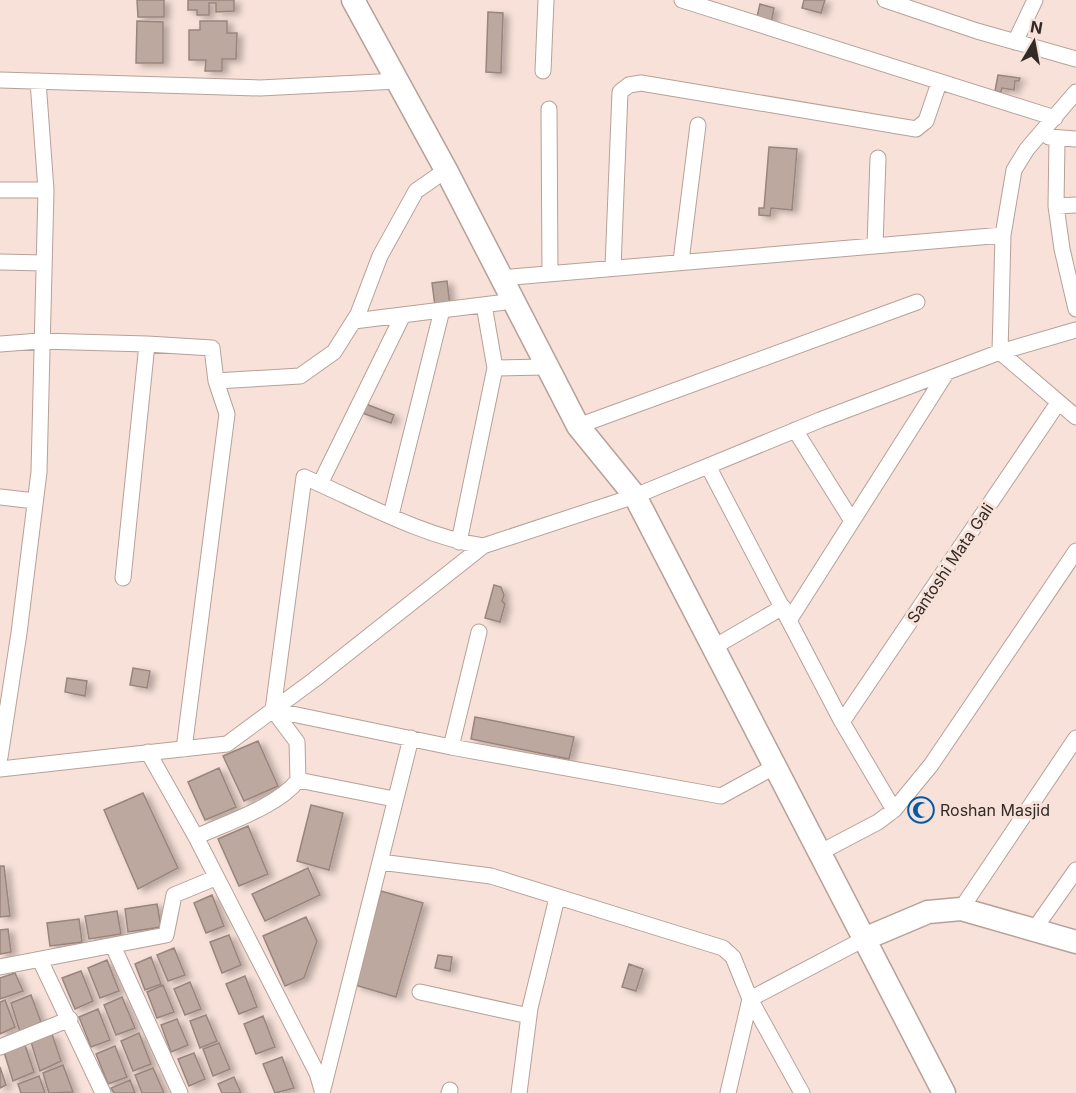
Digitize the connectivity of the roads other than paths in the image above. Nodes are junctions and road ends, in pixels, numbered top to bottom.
1 (354, 0) edge
2 (546, 0) edge
3 (682, 0) edge
4 (885, 0) edge
5 (1035, 0) edge
6 (1015, 42) junction
7 (1076, 59) edge
8 (543, 71) dead end
9 (0, 80) edge
10 (38, 81) junction
11 (398, 81) junction
12 (939, 82) junction
13 (1076, 92) edge
14 (549, 109) dead end
15 (1054, 118) junction
16 (698, 125) dead end
17 (1040, 136) junction
18 (1056, 139) junction
19 (1076, 139) edge
20 (878, 158) dead end
21 (446, 170) junction
22 (0, 190) edge
23 (46, 190) junction
24 (1076, 205) edge
25 (1056, 206) junction
26 (1003, 235) junction
27 (875, 245) junction
28 (681, 261) junction
29 (0, 262) edge
30 (44, 263) junction
31 (612, 267) junction
32 (550, 274) junction
33 (501, 278) junction
34 (514, 301) junction
35 (917, 302) dead end
36 (484, 305) junction
37 (1076, 309) edge
38 (442, 310) junction
39 (403, 315) junction
40 (354, 321) junction
41 (1076, 330) edge
42 (40, 341) junction
43 (0, 344) edge
44 (147, 344) junction
45 (1000, 352) junction
46 (545, 367) junction
47 (495, 368) junction
48 (947, 372) junction
49 (216, 381) junction
50 (1058, 403) junction
51 (1076, 417) edge
52 (578, 426) junction
53 (795, 430) junction
54 (708, 466) junction
55 (320, 484) junction
56 (635, 496) junction
57 (0, 497) edge
58 (35, 501) junction
59 (391, 515) junction
60 (852, 520) junction
61 (459, 542) junction
62 (483, 546) junction
63 (1076, 551) edge
64 (123, 578) dead end
65 (786, 613) junction
66 (479, 632) dead end
67 (714, 647) junction
68 (273, 710) junction
69 (842, 722) junction
70 (411, 738) junction
71 (1076, 738) edge
72 (451, 747) junction
73 (184, 749) junction
74 (148, 752) junction
75 (0, 757) edge
76 (774, 767) junction
77 (0, 769) edge
78 (298, 780) junction
79 (394, 799) junction
80 (894, 810) junction
81 (196, 837) junction
82 (819, 854) junction
83 (380, 862) junction
84 (1076, 870) edge
85 (215, 878) junction
86 (557, 898) junction
87 (962, 909) junction
88 (1034, 931) junction
89 (864, 939) junction
90 (1076, 942) edge
91 (114, 946) junction
92 (40, 960) junction
93 (0, 967) edge
94 (420, 992) dead end
95 (750, 999) junction
96 (529, 1016) junction
97 (70, 1020) junction
98 (0, 1047) edge
99 (103, 1093) edge
100 (180, 1093) edge
101 (322, 1093) edge
102 (519, 1093) edge
103 (728, 1093) edge
104 (802, 1093) edge
105 (944, 1093) edge

1 - 11 street
2 - 8 street
3 - 12 street
4 - 6 street
5 - 6 street
6 - 7 street
9 - 10 street
10 - 11 street
10 - 23 street
11 - 21 street
12 - 15 street
12 - 31 street
13 - 15 street
14 - 32 street
15 - 17 street
16 - 28 street
17 - 18 street
17 - 26 street
18 - 19 street
18 - 25 street
20 - 27 street
21 - 33 street
21 - 40 street
22 - 23 street
23 - 30 street
24 - 25 street
25 - 37 street
26 - 27 street
26 - 45 street
27 - 28 street
28 - 31 street
29 - 30 street
30 - 42 street
31 - 32 street
32 - 33 street
33 - 34 street
34 - 36 street
34 - 46 street
35 - 52 street
36 - 38 street
36 - 47 street
38 - 39 street
38 - 59 street
39 - 40 street
39 - 55 street
40 - 49 street
41 - 45 street
42 - 43 street
42 - 44 street
42 - 58 street
44 - 49 street
44 - 64 street
45 - 48 street
45 - 50 street
46 - 47 street
46 - 52 street
47 - 61 street
48 - 53 street
48 - 60 street
49 - 73 street
50 - 51 street
50 - 69 street, Santoshi Mata Gali
52 - 56 street
53 - 54 street
53 - 60 street
54 - 56 street
54 - 65 street
55 - 59 street
55 - 68 street
56 - 62 street
56 - 67 street
57 - 58 street
58 - 75 street
59 - 61 street
60 - 65 street
61 - 62 street
62 - 68 street
63 - 80 street
65 - 67 street
65 - 69 street
66 - 72 street
67 - 76 street
68 - 70 street
68 - 73 street
68 - 78 street
69 - 80 street
70 - 72 street
70 - 79 street
71 - 87 street
72 - 76 street
73 - 74 street
74 - 77 street
74 - 81 street
76 - 82 street
78 - 79 street
78 - 81 street
79 - 83 street
80 - 82 street
81 - 85 street
82 - 89 street
83 - 86 street
83 - 101 street
84 - 88 street
85 - 91 street
85 - 101 street
86 - 95 street
86 - 96 street
87 - 88 street
87 - 89 street
88 - 90 street
89 - 95 street
89 - 105 street
91 - 92 street
91 - 100 street
92 - 93 street
92 - 97 street
94 - 96 street
95 - 103 street
95 - 104 street
96 - 102 street
97 - 98 street
97 - 99 street

